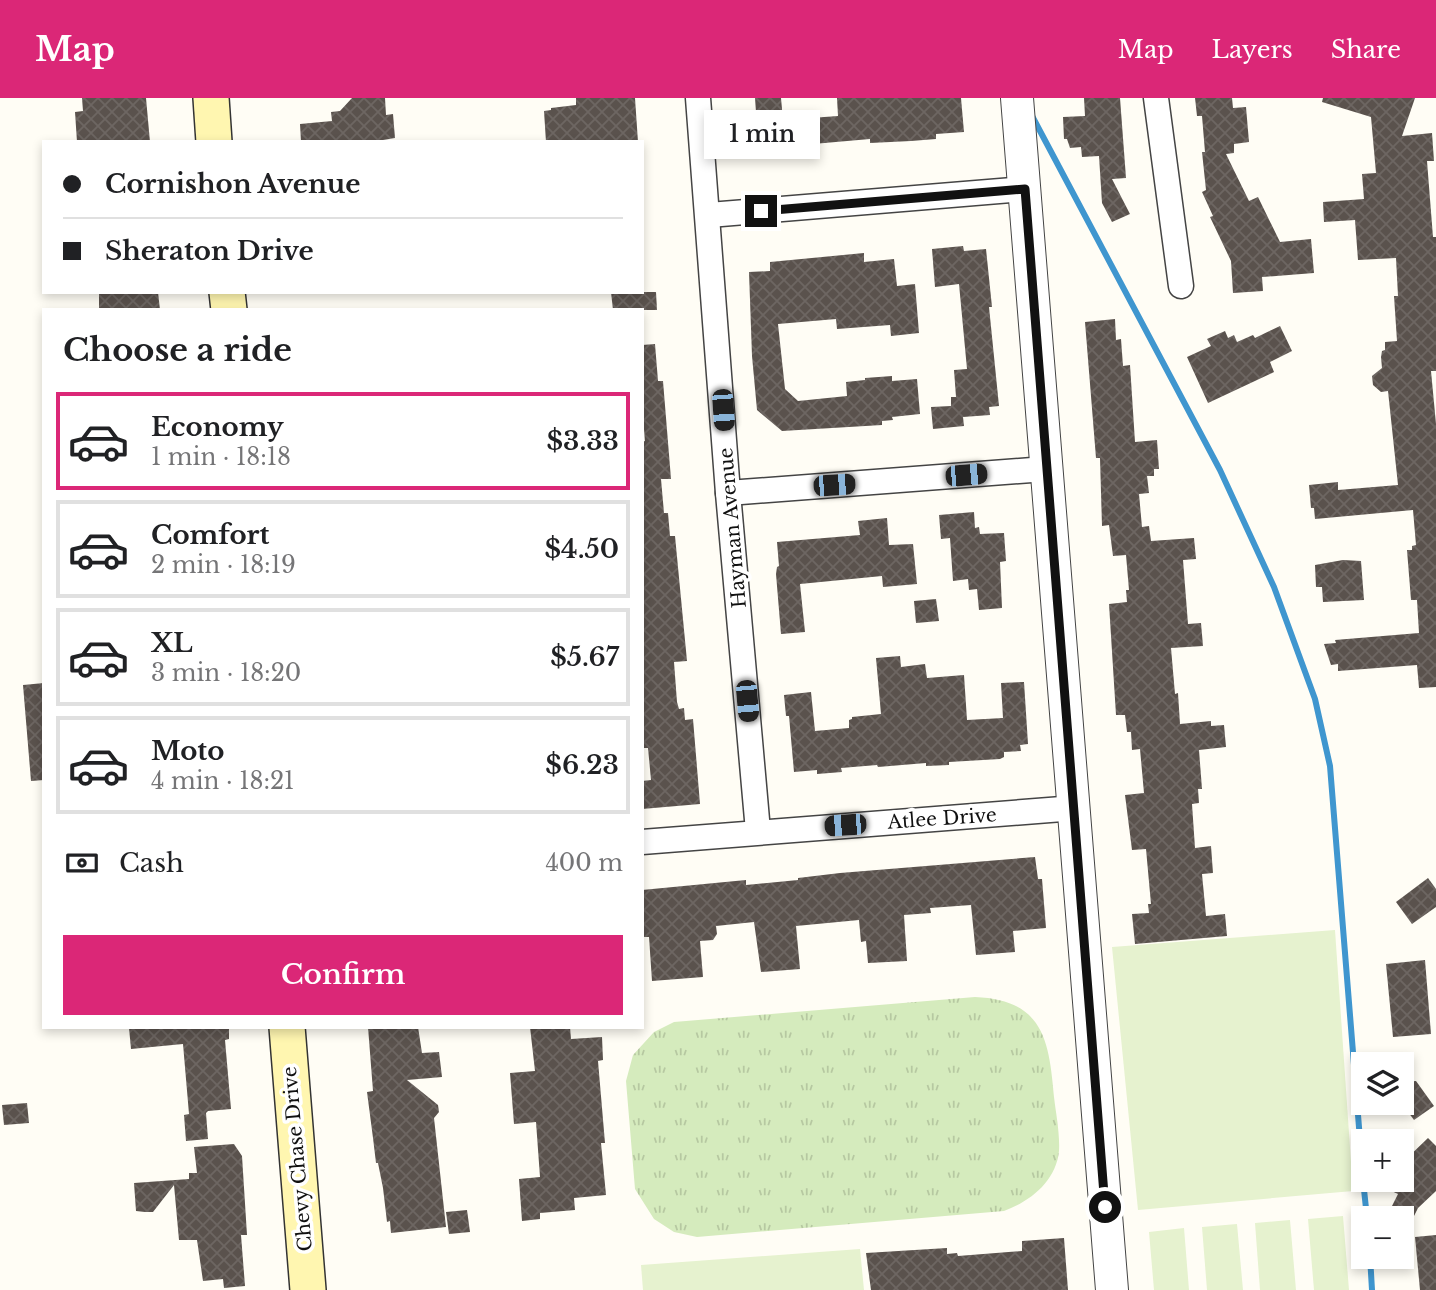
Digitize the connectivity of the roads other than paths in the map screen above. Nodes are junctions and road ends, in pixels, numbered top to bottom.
1 (211, 98) edge
2 (698, 98) edge
3 (1017, 98) edge
4 (1156, 98) edge
5 (215, 140) edge
6 (1025, 189) junction
7 (709, 215) junction
8 (1181, 286) dead end
9 (1045, 469) junction
10 (729, 493) junction
11 (1075, 808) junction
12 (758, 831) junction
13 (644, 842) edge
14 (287, 1029) edge
15 (307, 1290) edge
16 (1112, 1290) edge

1 - 5 main road
2 - 7 street, Hayman Avenue
3 - 6 street
4 - 8 street
6 - 7 street
6 - 9 street
7 - 10 street, Hayman Avenue
9 - 10 street
9 - 11 street
10 - 12 street, Hayman Avenue
11 - 12 street, Atlee Drive
11 - 16 street
12 - 13 street, Atlee Drive
14 - 15 main road, Chevy Chase Drive

